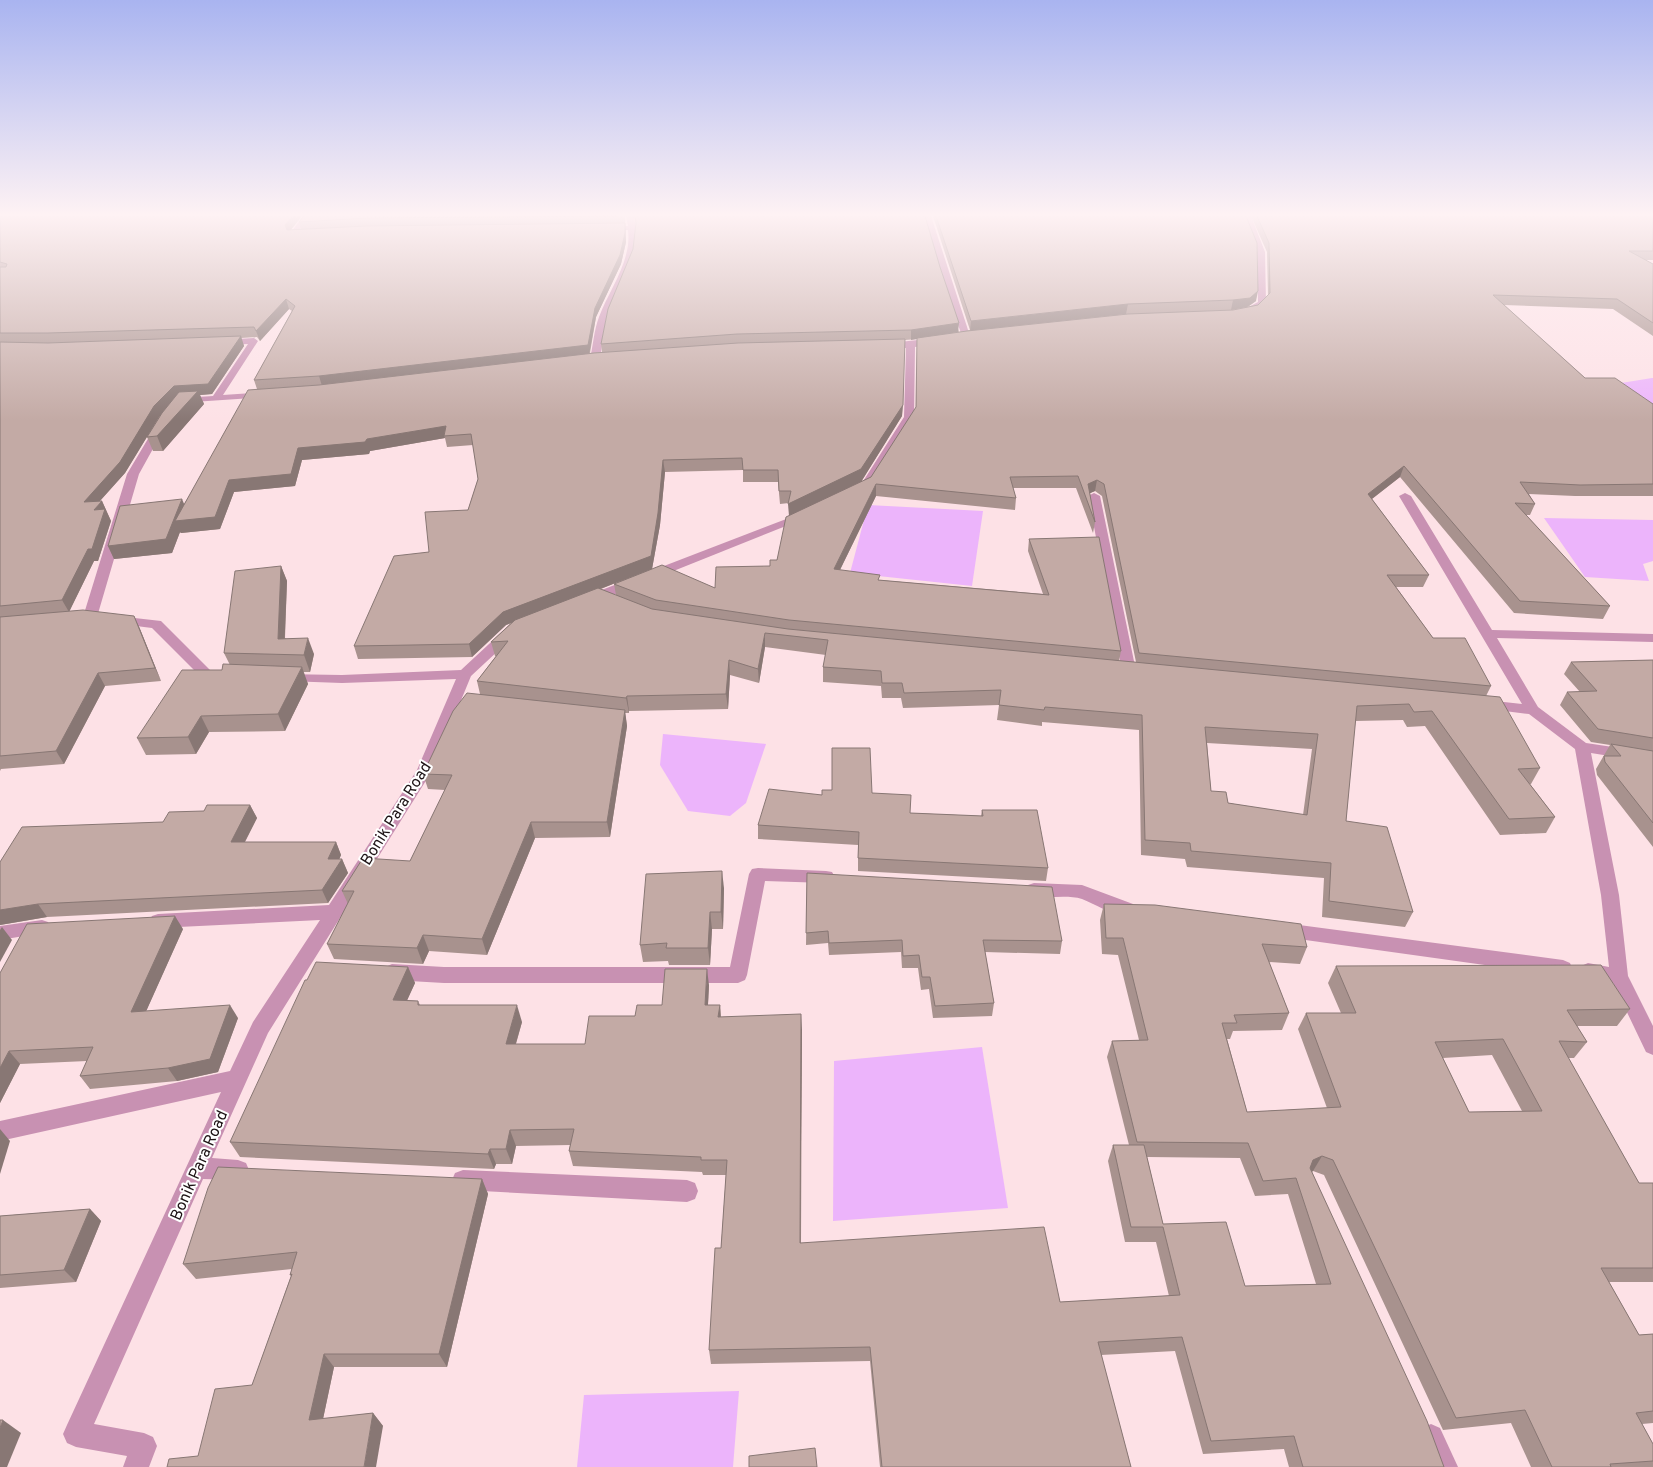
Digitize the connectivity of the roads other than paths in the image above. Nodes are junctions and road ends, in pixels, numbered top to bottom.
1 (618, 284) edge
2 (947, 284) edge
3 (1261, 284) edge
4 (1238, 314) edge
5 (218, 342) edge
6 (911, 344) junction
7 (879, 345) edge
8 (595, 359) edge
9 (274, 394) edge
10 (216, 398) junction
11 (176, 407) edge
12 (165, 418) edge
13 (848, 494) edge
14 (1094, 496) edge
15 (1405, 496) dead end
16 (812, 511) edge
17 (601, 596) junction
18 (583, 602) edge
19 (619, 603) edge
20 (521, 627) edge
21 (1487, 634) junction
22 (1653, 638) edge
23 (1110, 670) edge
24 (465, 674) junction
25 (235, 675) edge
26 (264, 676) edge
27 (454, 700) junction
28 (474, 702) edge
29 (1474, 704) edge
30 (1533, 710) junction
31 (1582, 747) junction
32 (1653, 758) edge
33 (847, 879) edge
34 (1014, 888) edge
35 (1139, 911) edge
36 (333, 912) junction
37 (144, 922) edge
38 (57, 926) edge
39 (1266, 928) edge
40 (0, 933) edge
41 (299, 967) junction
42 (318, 968) edge
43 (376, 971) edge
44 (1619, 976) junction
45 (1653, 1046) edge
46 (237, 1079) junction
47 (0, 1131) edge
48 (197, 1168) junction
49 (256, 1171) edge
50 (442, 1180) edge
51 (687, 1191) dead end
52 (1420, 1414) edge
53 (136, 1467) edge
54 (1445, 1467) edge

1 - 8 street
2 - 6 street
3 - 4 street
5 - 10 street
6 - 7 street
6 - 13 street
9 - 10 street
10 - 11 street
12 - 25 street
14 - 23 street
15 - 21 street
16 - 17 street
17 - 18 street
17 - 19 street
20 - 24 street
21 - 22 street
21 - 30 street
24 - 26 street
24 - 27 street, Bonik Para Road
27 - 28 street
27 - 36 street, Bonik Para Road
29 - 30 street
30 - 31 street
31 - 32 street
31 - 44 street
33 - 43 street
34 - 35 street
36 - 37 street
36 - 41 street, Bonik Para Road
38 - 40 street
39 - 44 street
41 - 42 street
41 - 46 street, Bonik Para Road
44 - 45 street
46 - 47 street
46 - 48 street, Bonik Para Road
48 - 49 street
48 - 53 street, Bonik Para Road
50 - 51 street
52 - 54 street

